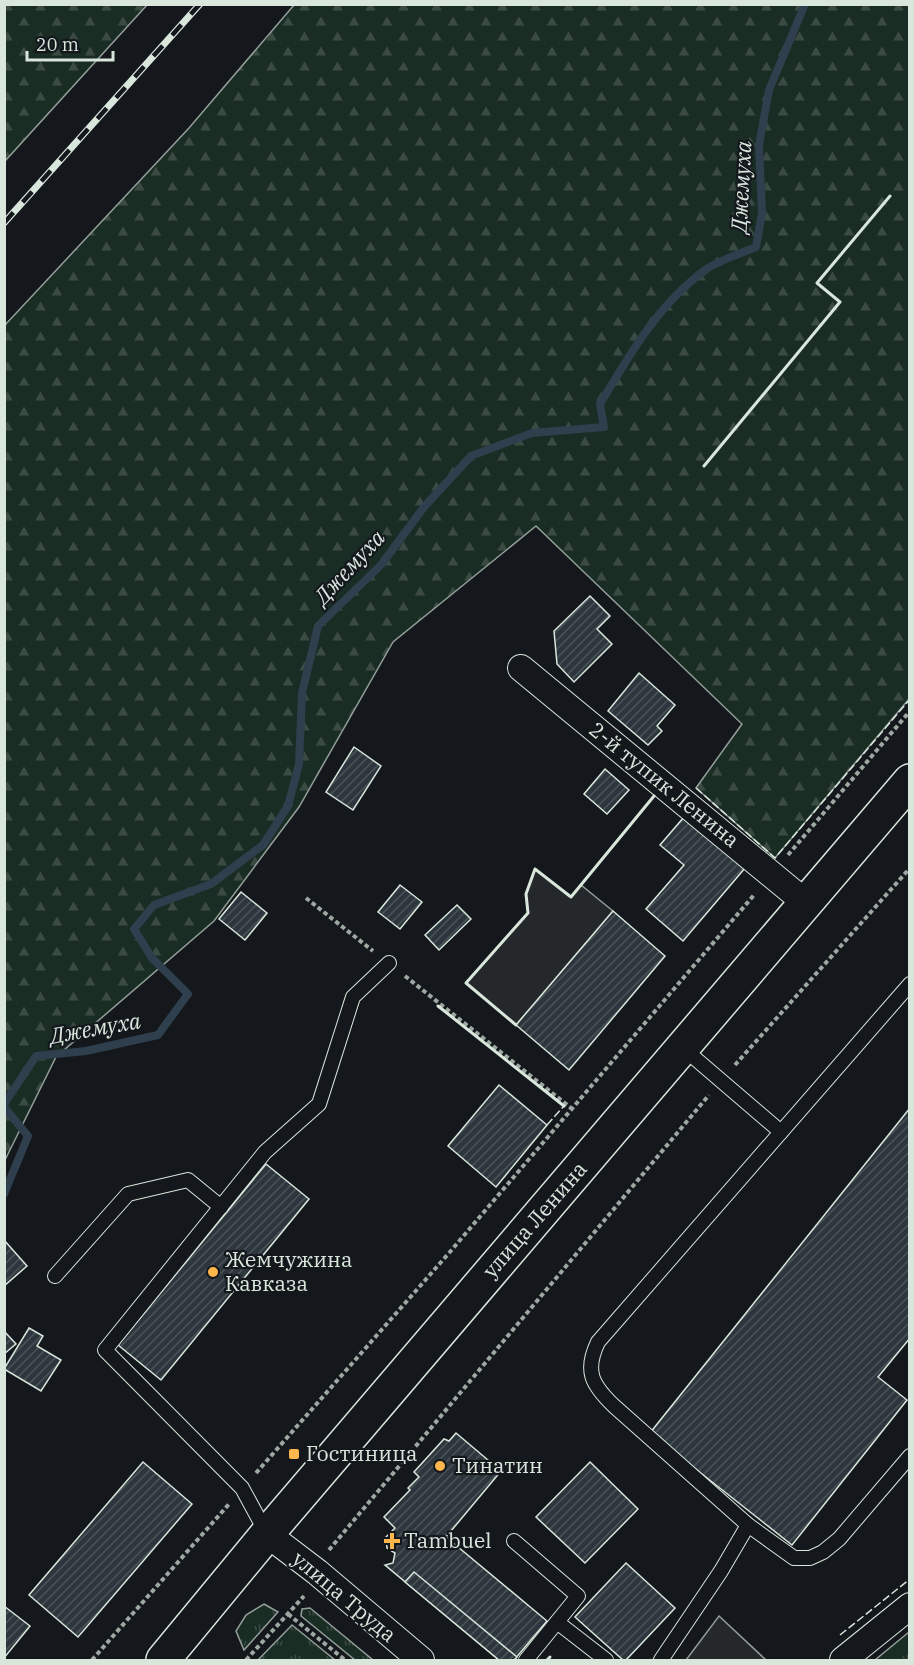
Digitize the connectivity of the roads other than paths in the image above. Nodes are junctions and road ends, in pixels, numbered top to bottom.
1 (521, 668) dead end
2 (905, 795) edge
3 (806, 903) junction
4 (389, 963) road end
5 (909, 984) edge
6 (683, 1048) junction
7 (781, 1132) junction
8 (221, 1207) junction
9 (55, 1276) dead end
10 (909, 1456) edge
11 (748, 1525) junction
12 (267, 1534) junction
13 (514, 1541) dead end
14 (909, 1606) edge
15 (557, 1622) junction
16 (163, 1660) edge
17 (421, 1660) edge
18 (526, 1660) edge
19 (606, 1660) edge
20 (661, 1660) edge
21 (843, 1660) edge

1 - 3 street, 2-й тупик Ленина
2 - 3 main road, улица Ленина
3 - 6 main road, улица Ленина
4 - 8 lane
5 - 7 lane
6 - 7 lane
6 - 12 main road, улица Ленина
7 - 11 lane
8 - 9 lane
8 - 12 lane
10 - 11 lane
11 - 20 lane
12 - 16 main road, улица Ленина
12 - 17 street, улица Труда
13 - 15 lane
14 - 21 street
15 - 18 lane
15 - 19 lane

